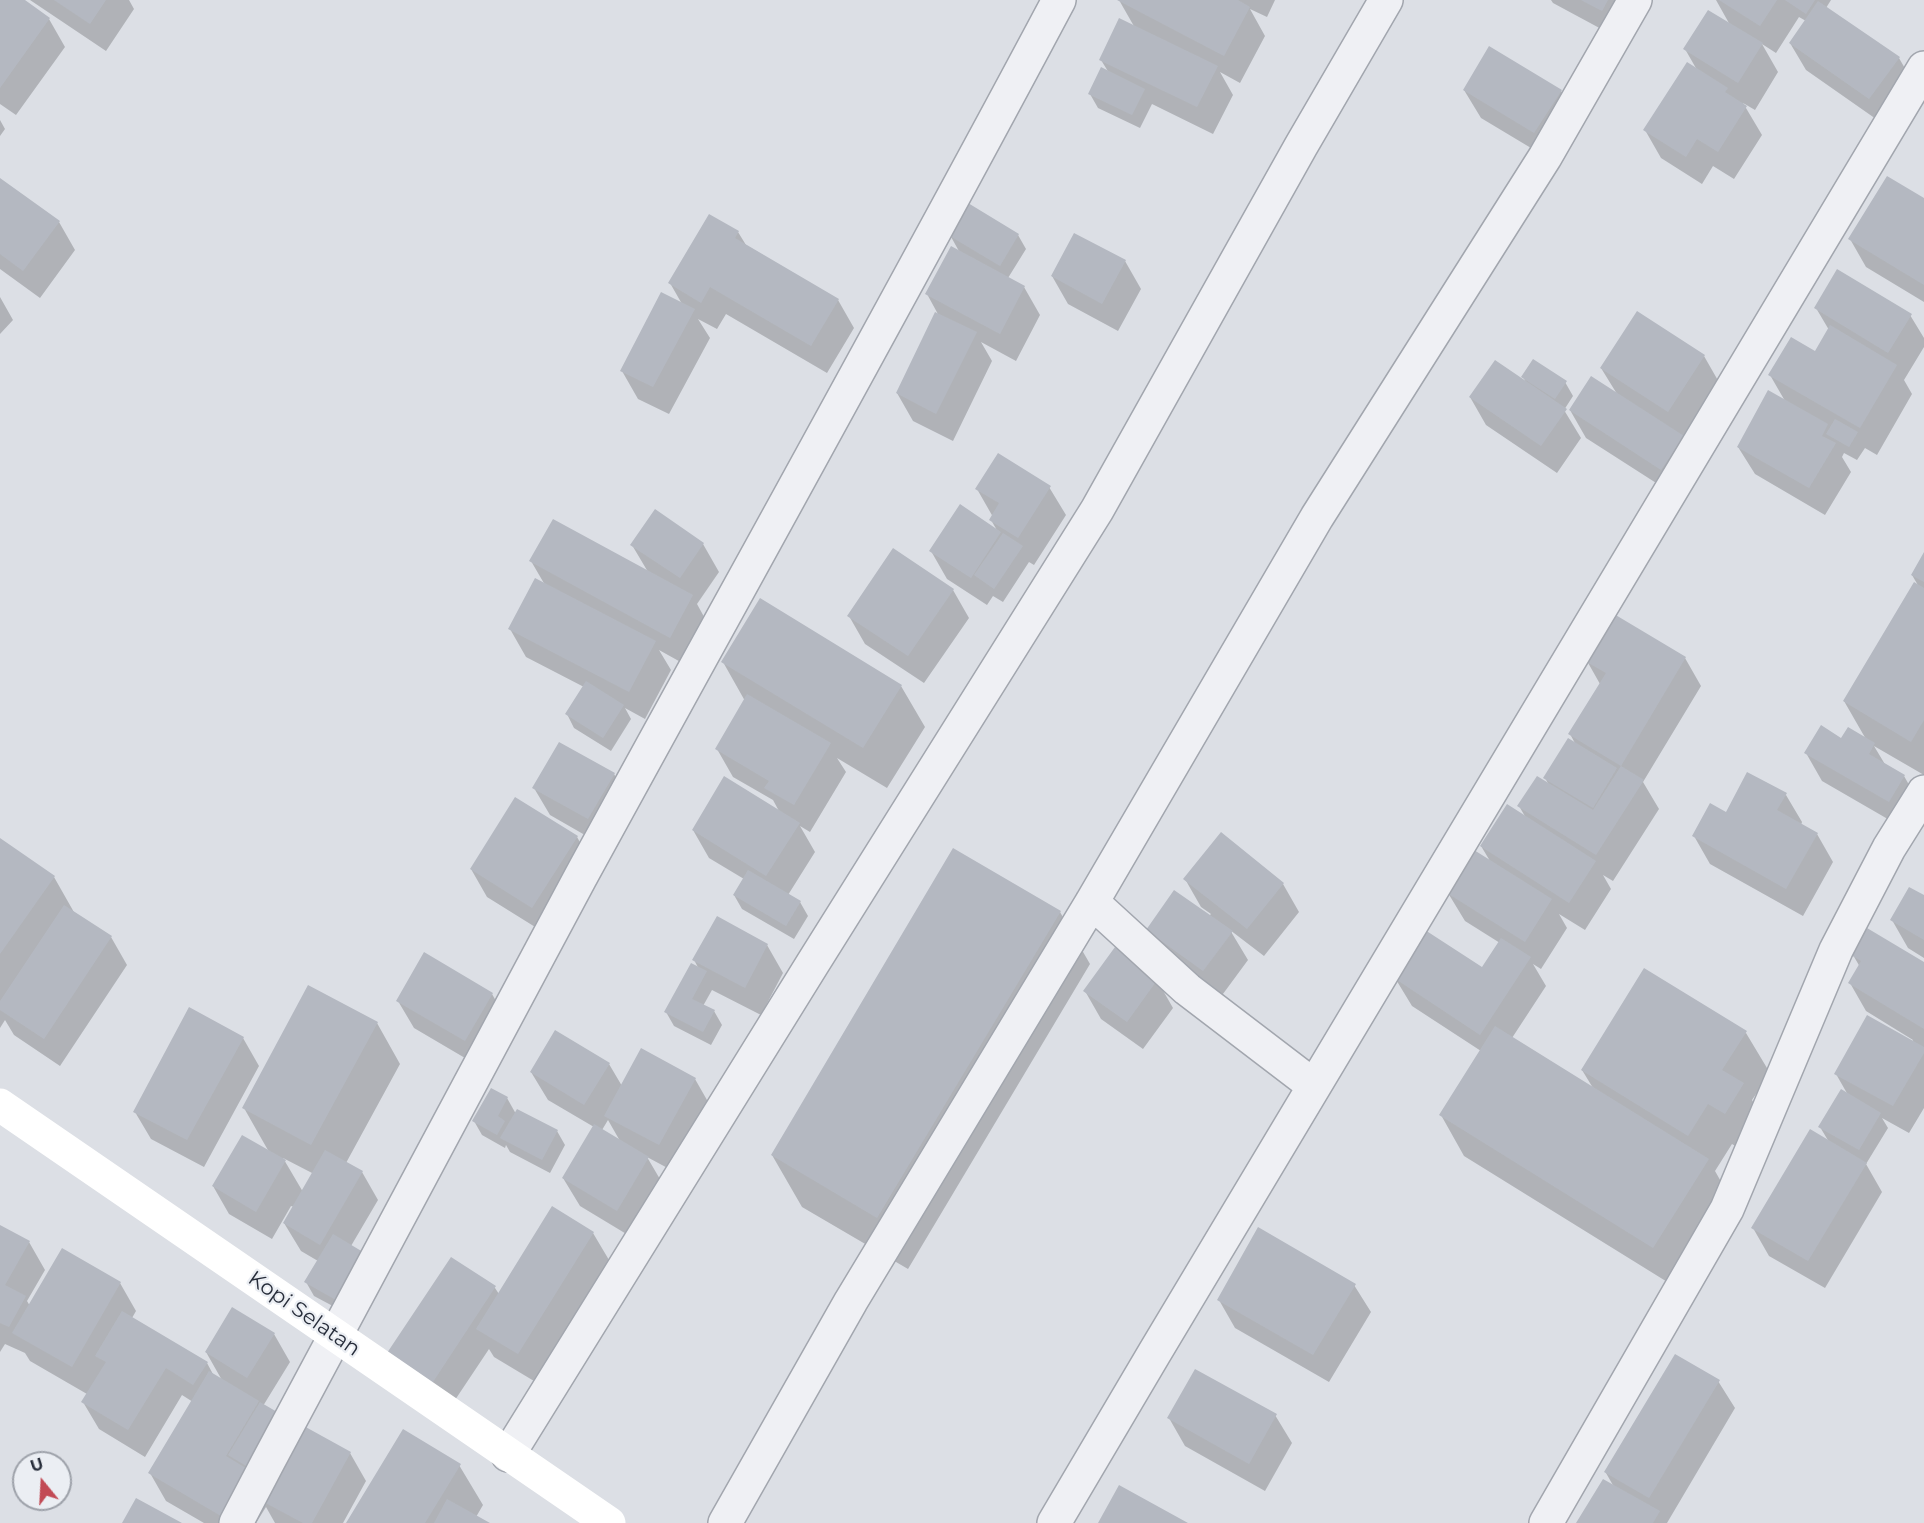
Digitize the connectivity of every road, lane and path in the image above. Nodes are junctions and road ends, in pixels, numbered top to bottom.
1 (1059, 0) edge
2 (1386, 0) edge
3 (1635, 0) edge
4 (1924, 68) edge
5 (1924, 792) edge
6 (1092, 902) junction
7 (1314, 1086) junction
8 (0, 1105) edge
9 (335, 1335) junction
10 (508, 1455) junction
11 (236, 1523) edge
12 (609, 1523) edge
13 (725, 1523) edge
14 (1054, 1523) edge
15 (1546, 1523) edge

1 - 9 street
2 - 10 street
3 - 6 street
4 - 7 street
5 - 15 street
6 - 7 street
6 - 13 street
7 - 14 street
8 - 9 street, Kopi Selatan
9 - 10 street, Kopi Selatan
9 - 11 street
10 - 12 street, Kopi Selatan

